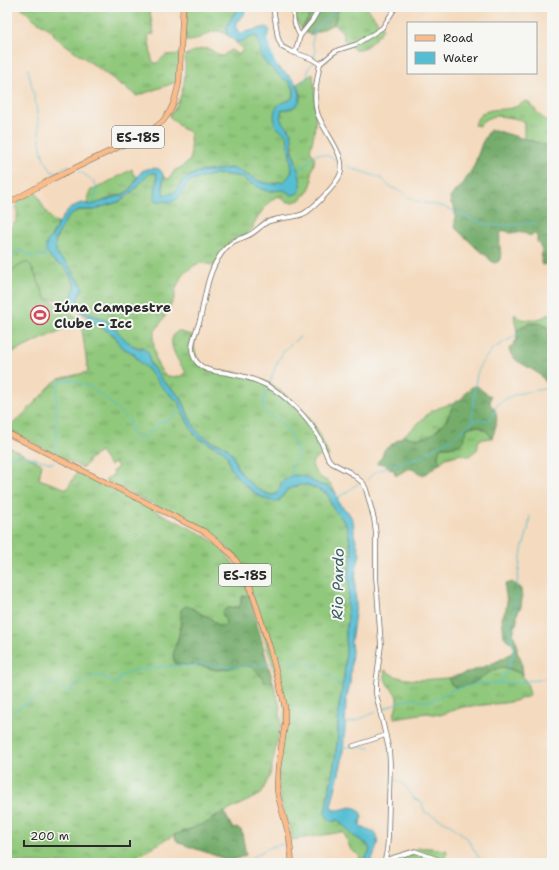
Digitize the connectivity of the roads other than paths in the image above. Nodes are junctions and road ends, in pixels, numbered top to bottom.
1 (183, 7) edge
2 (273, 7) edge
3 (294, 7) edge
4 (320, 7) edge
5 (396, 7) edge
6 (300, 36) junction
7 (295, 53) junction
8 (316, 62) junction
9 (7, 204) edge
10 (7, 433) edge
11 (386, 735) junction
12 (353, 746) dead end
13 (385, 862) edge
14 (292, 863) edge
15 (448, 863) edge

1 - 9 main road, ES-185
2 - 7 street
3 - 6 street
4 - 6 street
5 - 8 street
6 - 7 street
7 - 8 street
8 - 11 street
10 - 14 main road, ES-185
11 - 12 street
11 - 13 street
13 - 15 street

